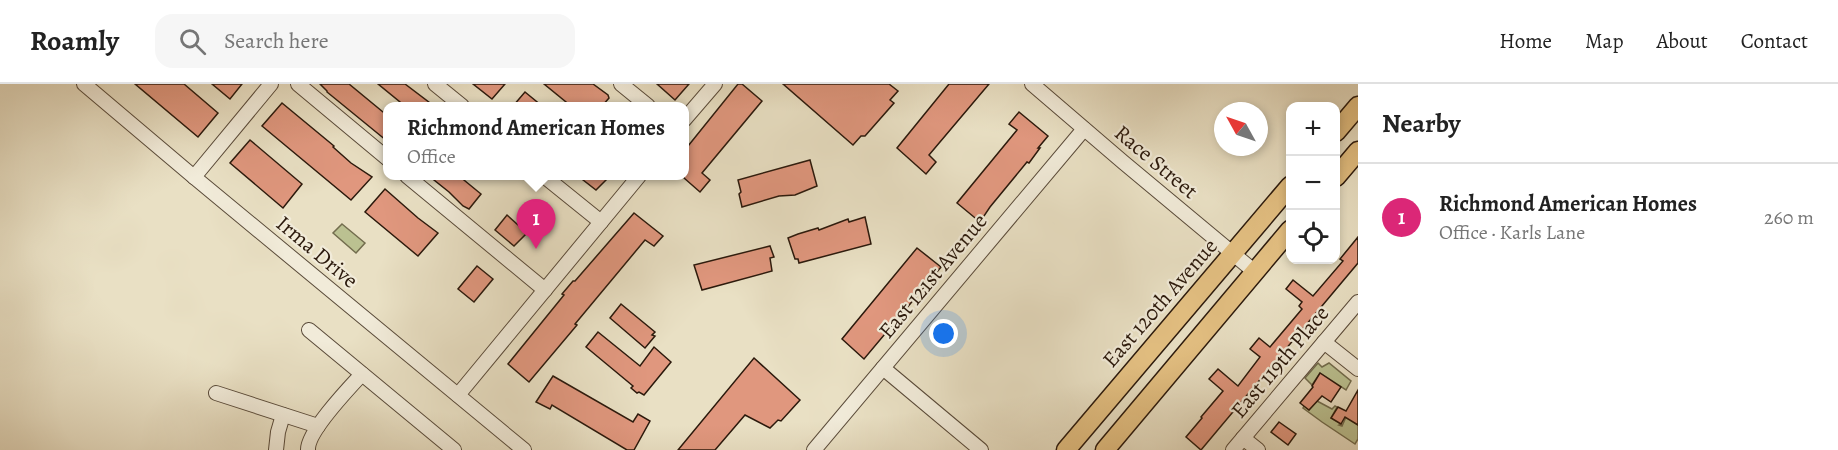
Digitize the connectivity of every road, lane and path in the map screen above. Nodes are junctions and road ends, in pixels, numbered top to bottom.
1 (84, 84) edge
2 (271, 84) edge
3 (298, 84) edge
4 (435, 84) edge
5 (621, 84) edge
6 (715, 84) edge
7 (1032, 84) edge
8 (457, 102) edge
9 (643, 102) edge
10 (1358, 106) edge
11 (689, 114) edge
12 (1340, 126) edge
13 (1084, 129) junction
14 (1358, 151) edge
15 (383, 156) edge
16 (1340, 171) edge
17 (194, 177) junction
18 (413, 180) edge
19 (549, 180) edge
20 (636, 180) edge
21 (1286, 191) edge
22 (601, 222) junction
23 (1286, 235) edge
24 (1234, 254) junction
25 (1255, 272) junction
26 (545, 290) junction
27 (1358, 302) edge
28 (309, 330) dead end
29 (1324, 342) junction
30 (883, 368) junction
31 (1358, 369) edge
32 (362, 374) junction
33 (216, 393) dead end
34 (458, 395) junction
35 (283, 415) junction
36 (318, 426) junction
37 (1243, 438) junction
38 (276, 450) edge
39 (308, 450) edge
40 (454, 450) edge
41 (524, 450) edge
42 (814, 450) edge
43 (981, 450) edge
44 (1066, 450) edge
45 (1105, 450) edge
46 (1233, 450) edge
47 (1258, 450) edge

1 - 17 street, Irma Drive
2 - 17 street
3 - 15 street
4 - 8 street
5 - 9 street
6 - 11 street
7 - 13 street, Race Street
10 - 12 main road
13 - 24 street, Race Street
13 - 30 street, East 121st Avenue
14 - 16 main road
17 - 34 street, Irma Drive
18 - 26 street
19 - 22 street
20 - 22 street
21 - 24 main road, East 120th Avenue
22 - 26 street
23 - 25 main road
24 - 25 street, Race Street
24 - 44 main road, East 120th Avenue
25 - 45 main road
26 - 34 street
27 - 29 street, East 119th Place
28 - 32 street
29 - 31 street
29 - 37 street, East 119th Place
30 - 42 street, East 121st Avenue
30 - 43 street
32 - 36 street
32 - 40 street
33 - 35 street
34 - 41 street, Irma Drive
35 - 36 street
35 - 38 street
36 - 39 street
37 - 46 street, East 119th Place
37 - 47 street

